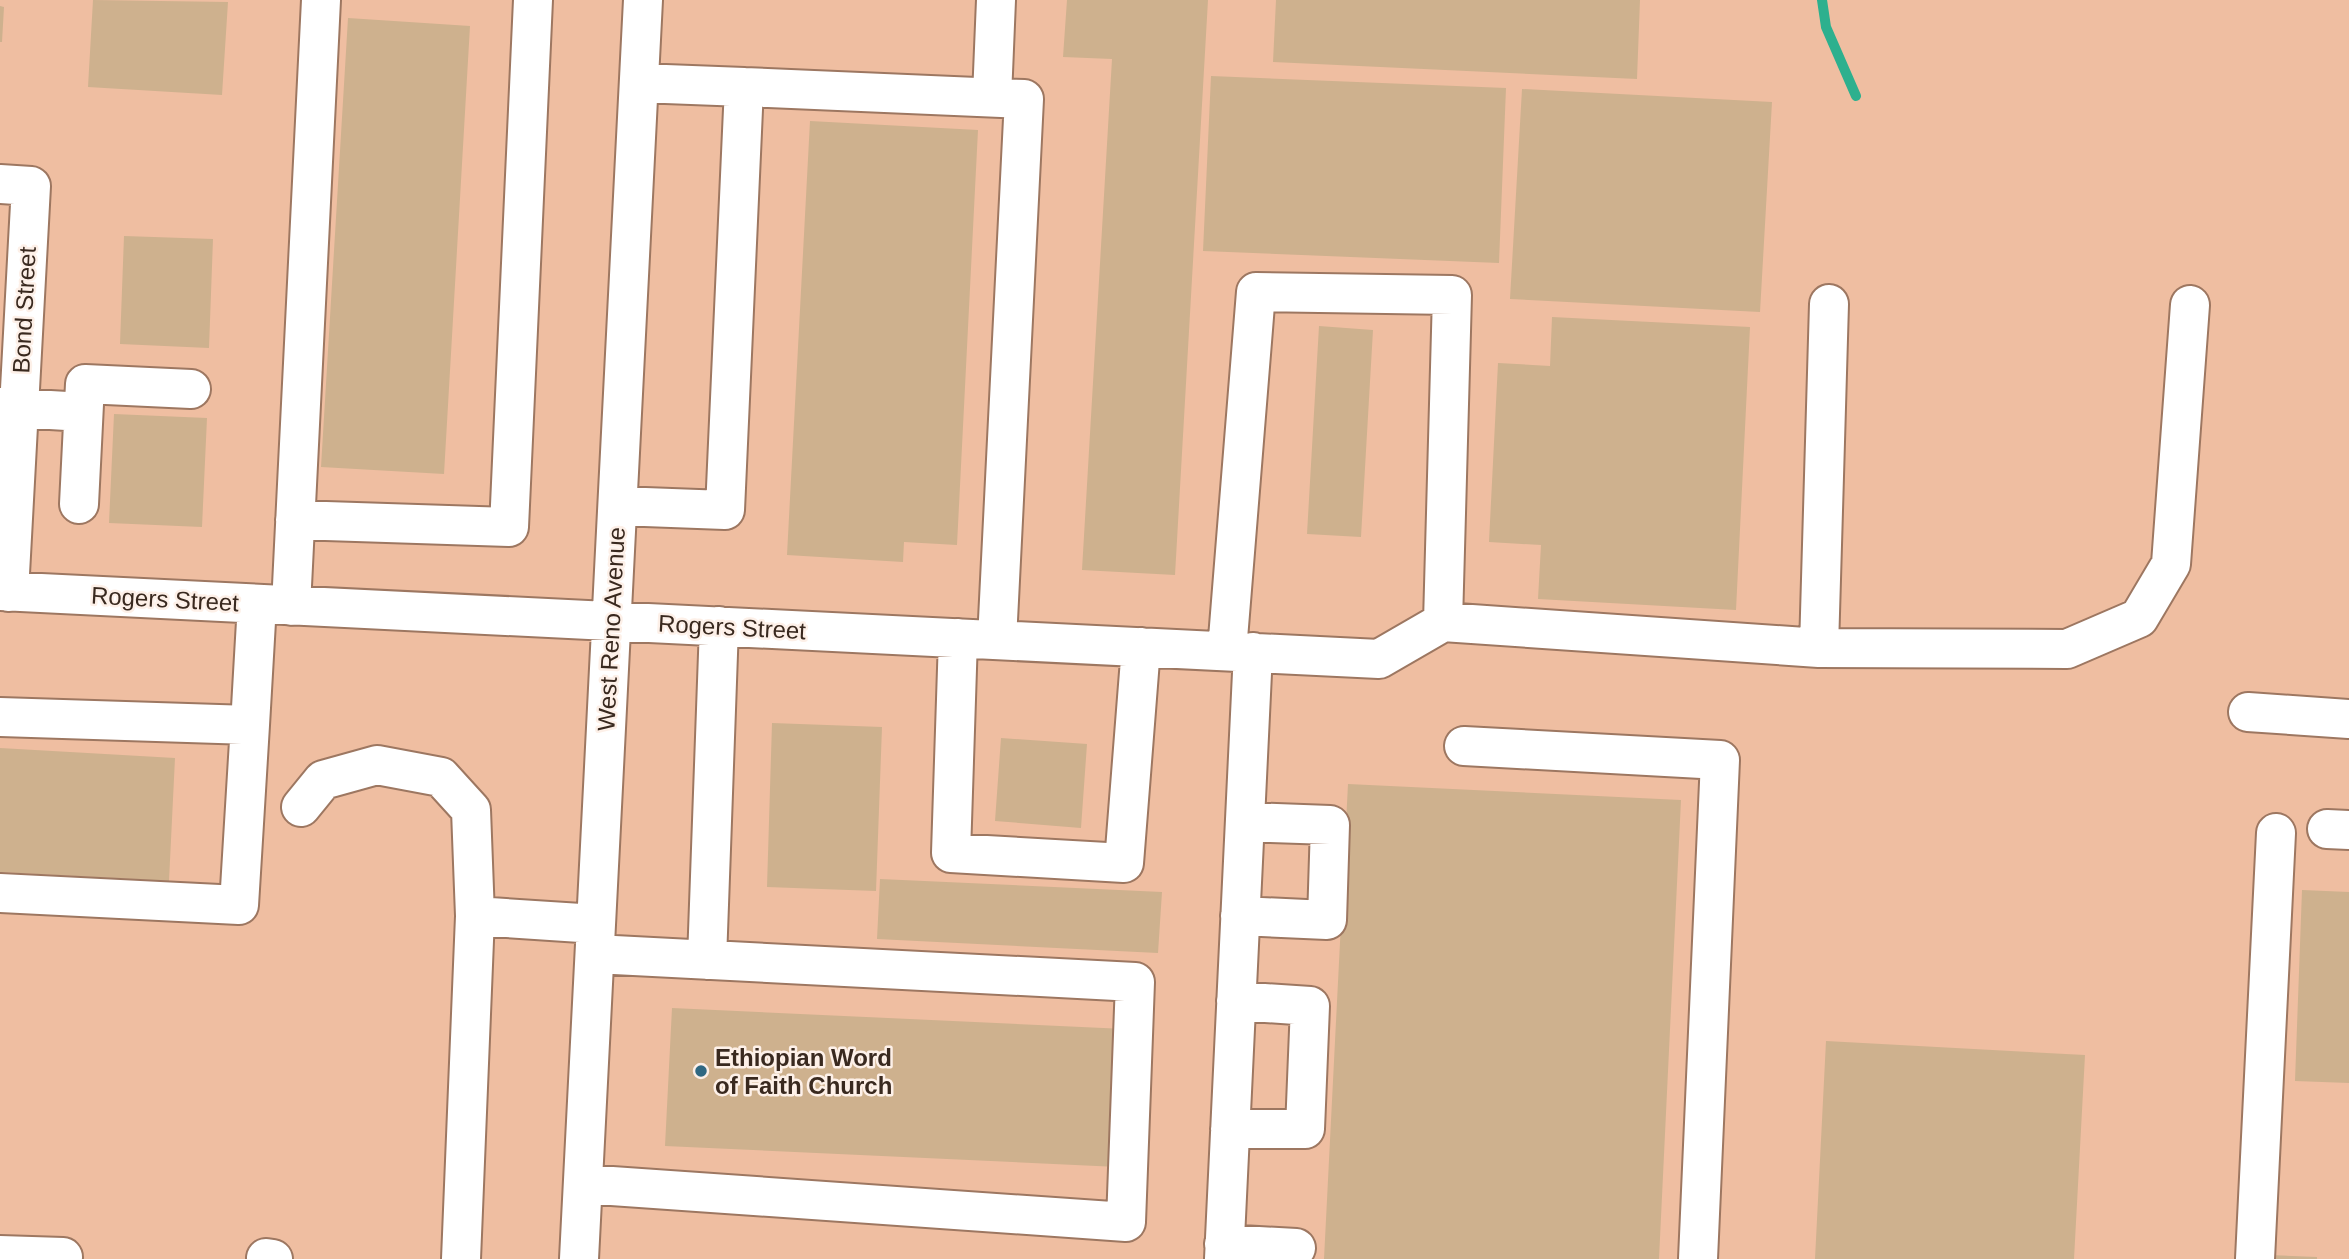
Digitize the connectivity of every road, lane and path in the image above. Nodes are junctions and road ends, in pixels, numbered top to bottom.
1 (321, 0) edge
2 (533, 0) edge
3 (643, 0) edge
4 (996, 0) edge
5 (639, 83) junction
6 (744, 87) junction
7 (992, 97) junction
8 (0, 184) edge
9 (1829, 304) dead end
10 (2190, 305) dead end
11 (191, 389) dead end
12 (10, 407) edge
13 (83, 412) junction
14 (79, 504) dead end
15 (618, 506) junction
16 (295, 520) junction
17 (4, 592) edge
18 (274, 605) junction
19 (611, 621) junction
20 (1443, 622) junction
21 (719, 626) junction
22 (958, 638) junction
23 (997, 640) junction
24 (1141, 647) junction
25 (1819, 648) junction
26 (1240, 652) junction
27 (2248, 712) dead end
28 (0, 717) edge
29 (2349, 719) edge
30 (250, 725) junction
31 (1464, 746) dead end
32 (300, 807) dead end
33 (1245, 822) junction
34 (2276, 833) dead end
35 (0, 893) edge
36 (475, 916) junction
37 (1240, 916) junction
38 (595, 939) junction
39 (707, 960) junction
40 (1237, 1001) junction
41 (1230, 1129) junction
42 (583, 1184) junction
43 (1296, 1248) dead end
44 (1224, 1251) edge
45 (0, 1255) edge
46 (63, 1257) edge
47 (266, 1258) edge
48 (273, 1259) edge
49 (461, 1259) edge
50 (579, 1259) edge
51 (1698, 1259) edge
52 (2255, 1259) edge

1 - 16 street
2 - 16 street
3 - 5 street, West Reno Avenue
4 - 7 street
5 - 6 street
5 - 15 street, West Reno Avenue
6 - 7 street
6 - 15 street
7 - 23 street
8 - 12 street, Bond Street
9 - 25 street
10 - 25 street
11 - 13 street
12 - 13 street
12 - 17 street, Bond Street
13 - 14 street
15 - 19 street, West Reno Avenue
16 - 18 street
17 - 18 street, Rogers Street
18 - 19 street, Rogers Street
18 - 30 street
19 - 21 street, Rogers Street
19 - 38 street, West Reno Avenue
20 - 25 street
20 - 26 street, Rogers Street
20 - 26 street
21 - 22 street, Rogers Street
21 - 39 street
22 - 23 street, Rogers Street
22 - 24 street
23 - 24 street, Rogers Street
24 - 26 street, Rogers Street
26 - 33 street
27 - 29 street
28 - 30 street
30 - 35 street
31 - 51 street
32 - 36 street
33 - 37 street
33 - 37 street
34 - 52 street
36 - 38 street
36 - 49 street
37 - 40 street
38 - 39 street
38 - 42 street, West Reno Avenue
39 - 42 street
40 - 41 street
40 - 41 street
41 - 44 street
42 - 50 street, West Reno Avenue
43 - 44 street
45 - 46 street
47 - 48 street

